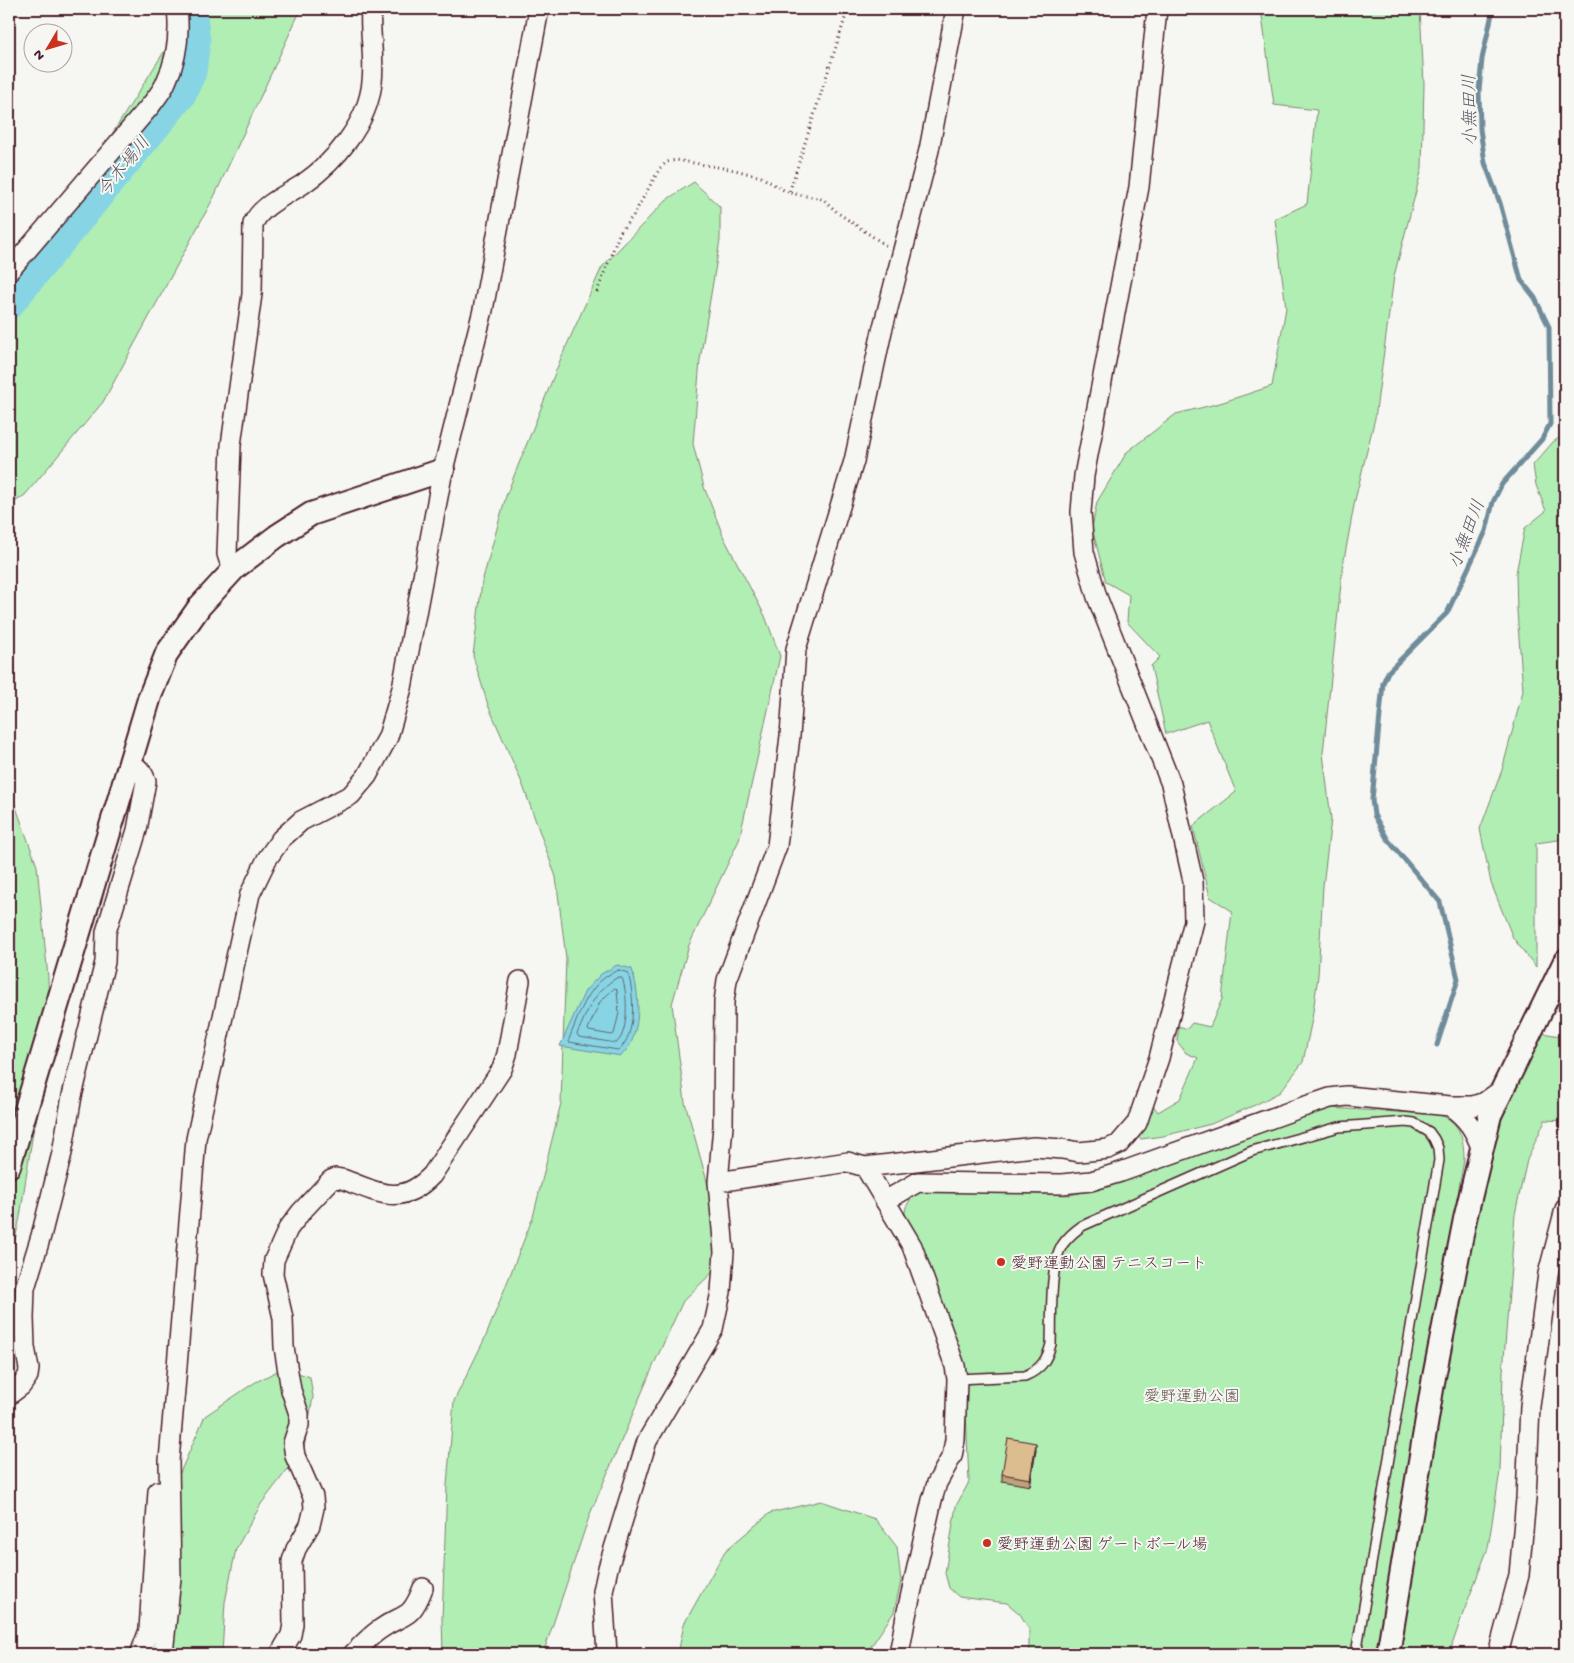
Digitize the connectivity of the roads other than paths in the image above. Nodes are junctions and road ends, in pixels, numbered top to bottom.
1 (177, 9) edge
2 (371, 9) edge
3 (539, 9) edge
4 (956, 9) edge
5 (1157, 9) edge
6 (9, 271) edge
7 (443, 470) junction
8 (235, 568) junction
9 (130, 764) junction
10 (1565, 961) edge
11 (520, 981) dead end
12 (1503, 1089) junction
13 (1450, 1106) junction
14 (1482, 1150) junction
15 (9, 1166) edge
16 (864, 1167) junction
17 (718, 1182) junction
18 (885, 1201) junction
19 (1565, 1209) edge
20 (957, 1379) junction
21 (9, 1395) edge
22 (169, 1461) junction
23 (423, 1588) dead end
24 (140, 1654) edge
25 (162, 1654) edge
26 (280, 1654) edge
27 (352, 1654) edge
28 (607, 1654) edge
29 (899, 1654) edge
30 (1356, 1654) edge
31 (1388, 1654) edge
32 (1498, 1654) edge

1 - 6 street
2 - 8 street
3 - 7 street
4 - 17 street
5 - 16 street
7 - 8 street
7 - 22 street
8 - 9 street
9 - 15 street
9 - 21 street
10 - 12 street
11 - 26 street
12 - 13 street
12 - 14 street
13 - 14 street
13 - 18 street
14 - 31 street
16 - 17 street
16 - 18 street
17 - 28 street
18 - 20 street
19 - 32 street
20 - 29 street
20 - 30 lane
22 - 24 street
22 - 25 street
23 - 27 street

